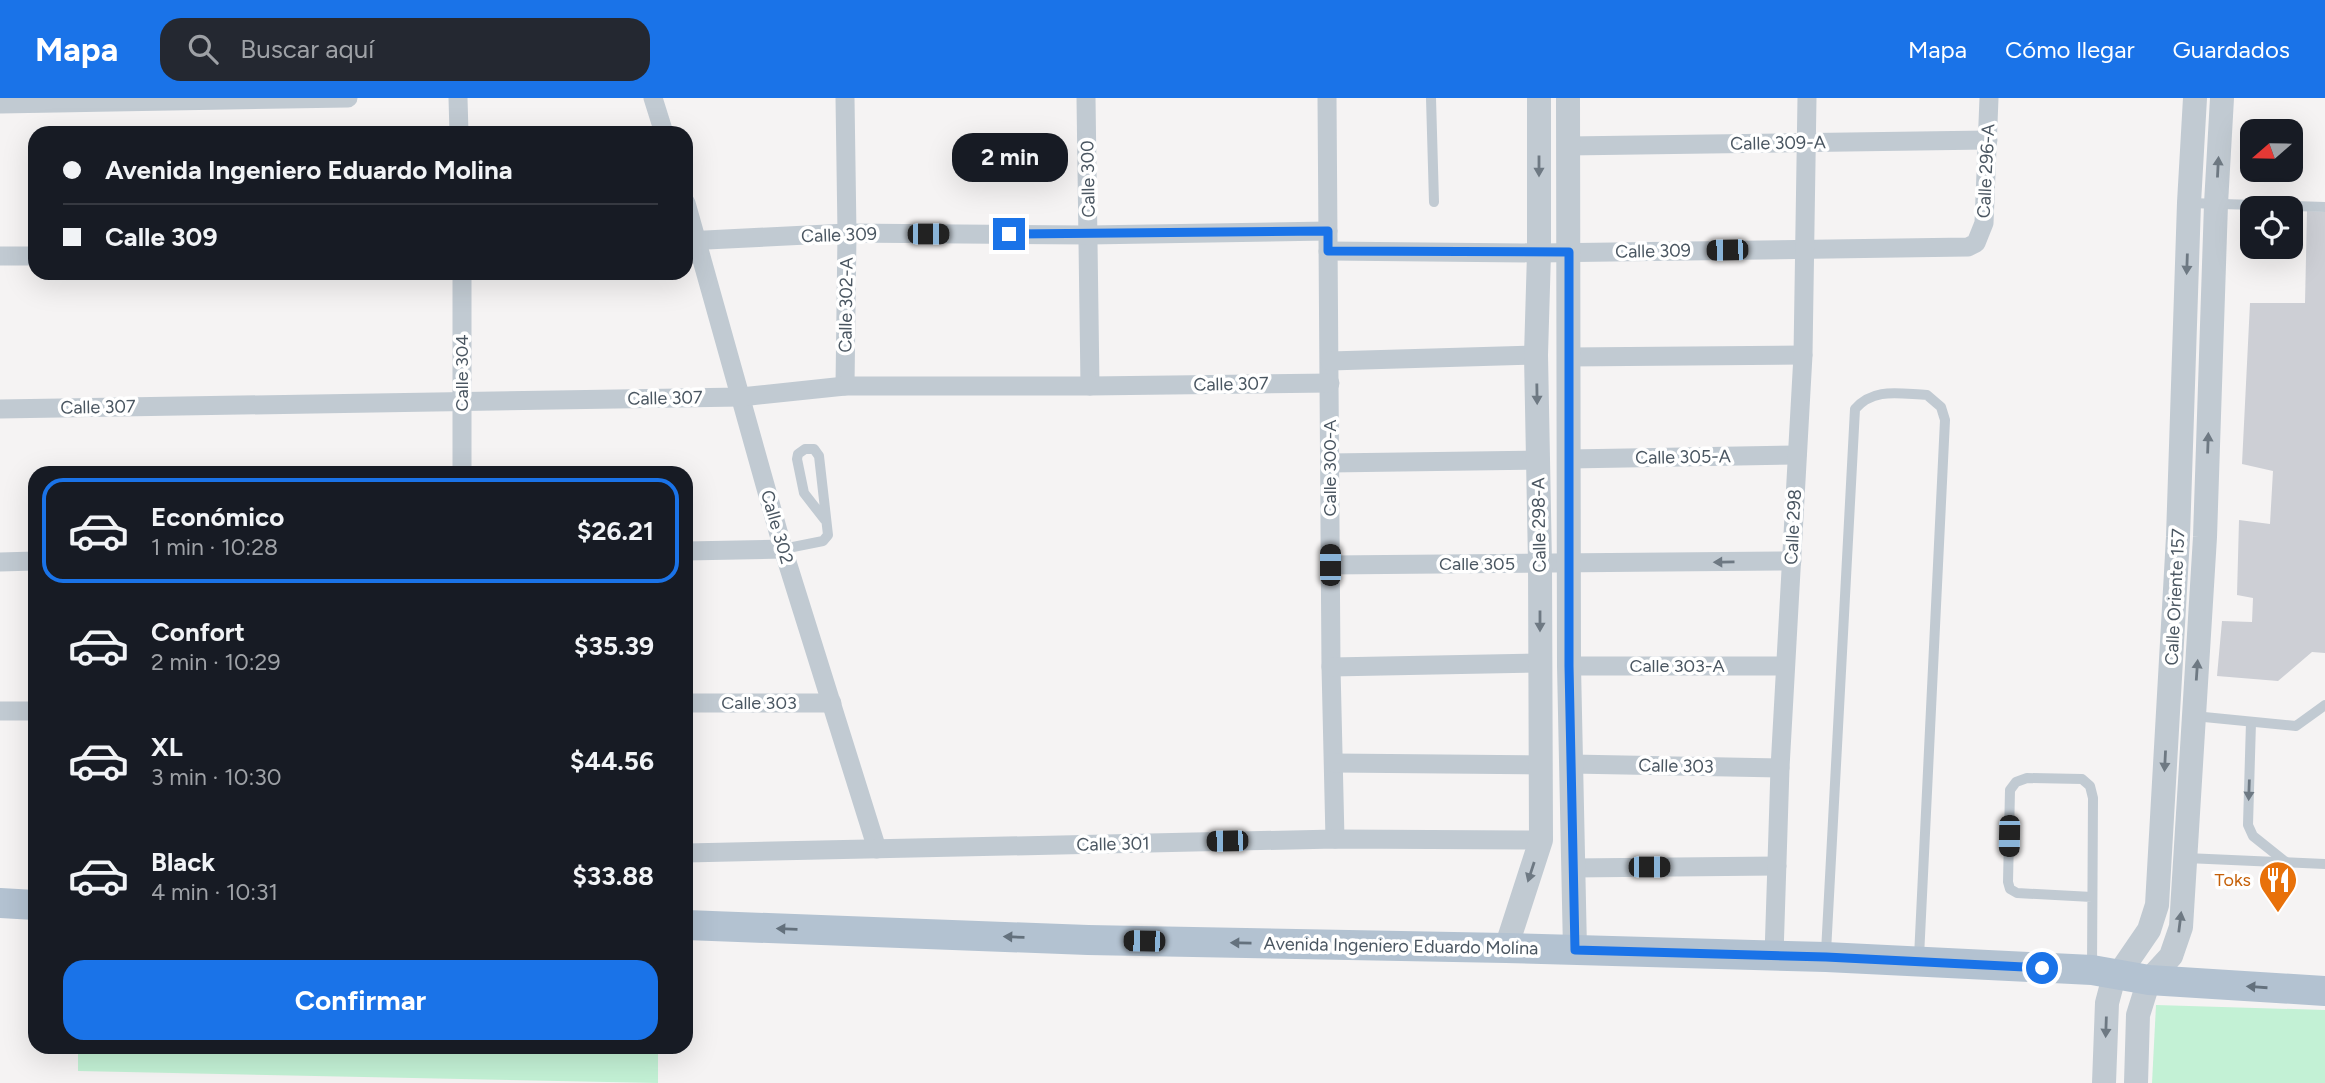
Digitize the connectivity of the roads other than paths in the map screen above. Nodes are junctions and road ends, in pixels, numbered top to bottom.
1 (348, 98) edge
2 (458, 98) edge
3 (653, 98) edge
4 (845, 98) edge
5 (1086, 98) edge
6 (1327, 98) edge
7 (1431, 98) edge
8 (1539, 98) edge
9 (1568, 98) edge
10 (1807, 98) edge
11 (1989, 98) edge
12 (2195, 98) edge
13 (2222, 98) edge
14 (0, 104) edge
15 (459, 126) edge
16 (662, 126) edge
17 (1988, 140) junction
18 (1807, 142) junction
19 (1568, 146) junction
20 (1434, 202) dead end
21 (2189, 203) junction
22 (2216, 204) junction
23 (2325, 207) edge
24 (1328, 231) junction
25 (847, 233) junction
26 (1090, 235) junction
27 (693, 241) edge
28 (1976, 243) joint
29 (693, 244) edge
30 (1805, 250) junction
31 (1328, 251) junction
32 (1569, 252) junction
33 (1539, 253) junction
34 (0, 256) edge
35 (28, 256) edge
36 (462, 280) edge
37 (1536, 355) junction
38 (1803, 355) junction
39 (1568, 357) junction
40 (1330, 361) junction
41 (1330, 383) junction
42 (845, 386) junction
43 (1090, 386) junction
44 (741, 397) junction
45 (462, 402) junction
46 (0, 408) edge
47 (1797, 455) junction
48 (1570, 459) junction
49 (1538, 460) junction
50 (1330, 463) junction
51 (462, 466) edge
52 (825, 520) junction
53 (2178, 537) junction
54 (2205, 537) junction
55 (783, 549) junction
56 (693, 551) edge
57 (28, 561) edge
58 (1792, 561) junction
59 (0, 562) edge
60 (1540, 563) junction
61 (1571, 563) junction
62 (1330, 565) junction
63 (1541, 663) junction
64 (1569, 666) junction
65 (1785, 666) junction
66 (1331, 667) junction
67 (693, 703) edge
68 (832, 703) junction
69 (2325, 705) edge
70 (0, 711) edge
71 (28, 711) edge
72 (2194, 716) junction
73 (2251, 722) junction
74 (1334, 763) junction
75 (1572, 764) junction
76 (1541, 765) junction
77 (1780, 768) junction
78 (1335, 839) junction
79 (1541, 840) junction
80 (877, 849) junction
81 (693, 853) edge
82 (2185, 858) junction
83 (2287, 863) junction
84 (2325, 863) edge
85 (1777, 866) junction
86 (1572, 868) junction
87 (2092, 897) junction
88 (0, 903) edge
89 (28, 905) edge
90 (693, 925) edge
91 (1506, 948) junction
92 (1575, 950) junction
93 (1774, 955) junction
94 (1826, 957) junction
95 (1919, 961) junction
96 (2104, 972) junction
97 (2150, 980) junction
98 (2325, 991) edge
99 (2104, 1083) edge
100 (2136, 1083) edge

1 - 14 street
2 - 15 street
3 - 16 street
4 - 25 street, Calle 302-A
5 - 26 street, Calle 300
6 - 24 street, Calle 300-A
7 - 20 lane
8 -> 33 street, Calle 298-A
9 - 19 street, Calle 298-A
10 - 18 street, Calle 298
11 - 17 street, Calle 296-A
12 - 21 street, Calle Oriente 157
22 -> 13 street, Calle Oriente 157
17 - 18 street, Calle 309-A
17 - 28 street, Calle 296-A
18 - 19 street, Calle 309-A
18 - 30 street, Calle 298
19 - 32 street, Calle 298-A
21 - 22 lane
21 -> 53 street, Calle Oriente 157
22 - 23 lane
54 -> 22 street, Calle Oriente 157
24 - 26 street, Calle 309
24 - 31 street, Calle 300-A
25 - 26 street, Calle 309
25 - 27 street, Calle 309
25 - 42 street, Calle 302-A
26 - 43 street, Calle 300
28 - 30 street, Calle 309
29 - 44 street, Calle 302
30 - 32 street, Calle 309
30 - 38 street, Calle 298
31 - 33 street, Calle 309
31 - 40 street, Calle 300-A
32 - 33 street, Calle 309
32 - 39 street, Calle 298-A
33 - 37 street, Calle 298-A
34 - 35 street
36 - 45 street, Calle 304
37 - 40 street
37 -> 49 street, Calle 298-A
38 - 39 street
38 - 47 street, Calle 298
39 - 48 street, Calle 298-A
40 - 41 street, Calle 300-A
41 - 43 street, Calle 307
41 - 50 street, Calle 300-A
42 - 43 street, Calle 307
42 - 44 street, Calle 307
44 - 45 street, Calle 307
44 - 55 street, Calle 302
45 - 46 street, Calle 307
45 - 51 street, Calle 304
47 - 48 street, Calle 305-A
47 - 58 street, Calle 298
48 - 61 street, Calle 298-A
49 - 50 street
49 - 60 street, Calle 298-A
50 - 62 street, Calle 300-A
52 - 52 lane
52 - 55 lane
53 - 54 street
53 -> 96 street, Calle Oriente 157
72 -> 54 street, Calle Oriente 157
55 - 56 street
55 - 68 street, Calle 302
57 - 59 street
58 -> 61 street, Calle 305
58 - 65 street, Calle 298
60 - 61 street, Calle 305
60 - 62 street, Calle 305
60 -> 63 street, Calle 298-A
61 - 64 street, Calle 298-A
62 - 66 street, Calle 300-A
63 - 66 street
63 - 76 street, Calle 298-A
64 - 65 street, Calle 303-A
64 - 75 street, Calle 298-A
65 - 77 street, Calle 298
66 - 74 street, Calle 300-A
67 - 68 street, Calle 303
68 - 80 street, Calle 302
69 - 73 lane
70 - 71 street
72 - 73 lane
72 - 82 street, Calle Oriente 157
73 -> 83 lane
74 - 76 street
74 - 78 street, Calle 300-A
75 - 77 street, Calle 303
75 - 86 street, Calle 298-A
76 - 79 street, Calle 298-A
77 - 85 street, Calle 298
78 - 79 street, Calle 301
78 - 80 street, Calle 301
79 -> 91 street, Calle 298-A
80 - 81 street, Calle 301
82 - 83 lane
97 -> 82 street, Calle Oriente 157
83 - 84 lane
85 - 86 street
85 - 93 street, Calle 298
86 - 92 street, Calle 298-A
87 - 87 lane
87 - 96 lane
88 - 89 main road
91 -> 90 main road, Avenida Ingeniero Eduardo Molina
91 - 92 main road, Avenida Ingeniero Eduardo Molina
92 - 93 main road, Avenida Ingeniero Eduardo Molina
93 - 94 main road, Avenida Ingeniero Eduardo Molina
94 - 95 main road, Avenida Ingeniero Eduardo Molina
94 - 95 lane
95 - 96 main road, Avenida Ingeniero Eduardo Molina
96 - 97 main road, Avenida Ingeniero Eduardo Molina
96 -> 99 street, Calle Oriente 157
98 -> 97 main road, Avenida Ingeniero Eduardo Molina
97 - 100 street, Calle Oriente 157

